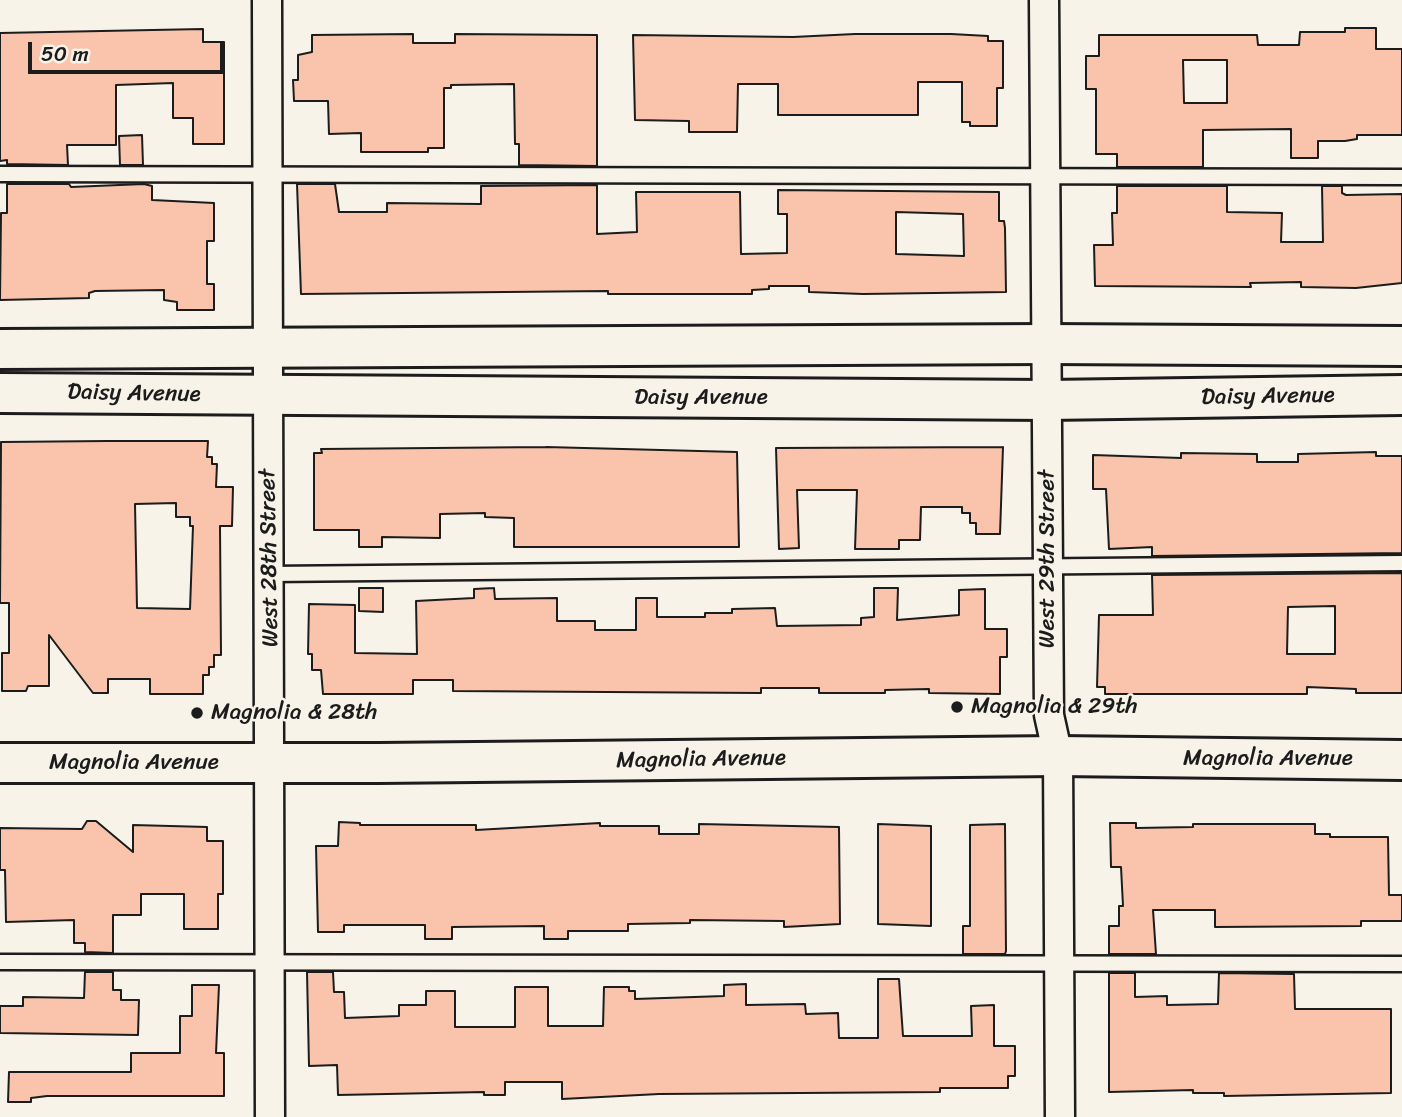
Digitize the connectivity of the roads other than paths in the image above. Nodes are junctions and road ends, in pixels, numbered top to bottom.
1 (267, 0) edge
2 (1044, 0) edge
3 (270, 173) junction
4 (0, 174) edge
5 (1047, 174) junction
6 (1402, 177) edge
7 (1047, 344) junction
8 (1402, 346) edge
9 (270, 347) junction
10 (0, 349) edge
11 (0, 393) edge
12 (1402, 395) edge
13 (268, 396) junction
14 (1048, 400) junction
15 (1402, 563) edge
16 (1048, 568) junction
17 (270, 574) junction
18 (1058, 756) junction
19 (1402, 760) edge
20 (0, 763) edge
21 (271, 763) junction
22 (271, 961) junction
23 (0, 962) edge
24 (1060, 962) junction
25 (1402, 964) edge
26 (270, 1117) edge
27 (1060, 1117) edge

1 - 3 street, West 28th Street
2 - 5 street, West 29th Street
3 - 4 lane
3 - 5 lane
3 - 9 street, West 28th Street
5 - 6 lane
5 - 7 street, West 29th Street
7 - 8 street, Daisy Avenue
7 - 9 street, Daisy Avenue
7 - 14 street, West 29th Street
9 - 10 street, Daisy Avenue
9 - 13 street, West 28th Street
11 - 13 street, Daisy Avenue
12 - 14 street, Daisy Avenue
13 - 14 street, Daisy Avenue
13 - 17 street, West 28th Street
14 - 16 street, West 29th Street
15 - 16 lane
16 - 17 lane
16 - 18 street, West 29th Street
17 - 21 street, West 28th Street
18 - 19 street, Magnolia Avenue
18 - 21 street, Magnolia Avenue
18 - 24 street, West 29th Street
20 - 21 street, Magnolia Avenue
21 - 22 street, West 28th Street
22 - 23 lane
22 - 24 lane
22 - 26 street, West 28th Street
24 - 25 lane
24 - 27 street, West 29th Street

